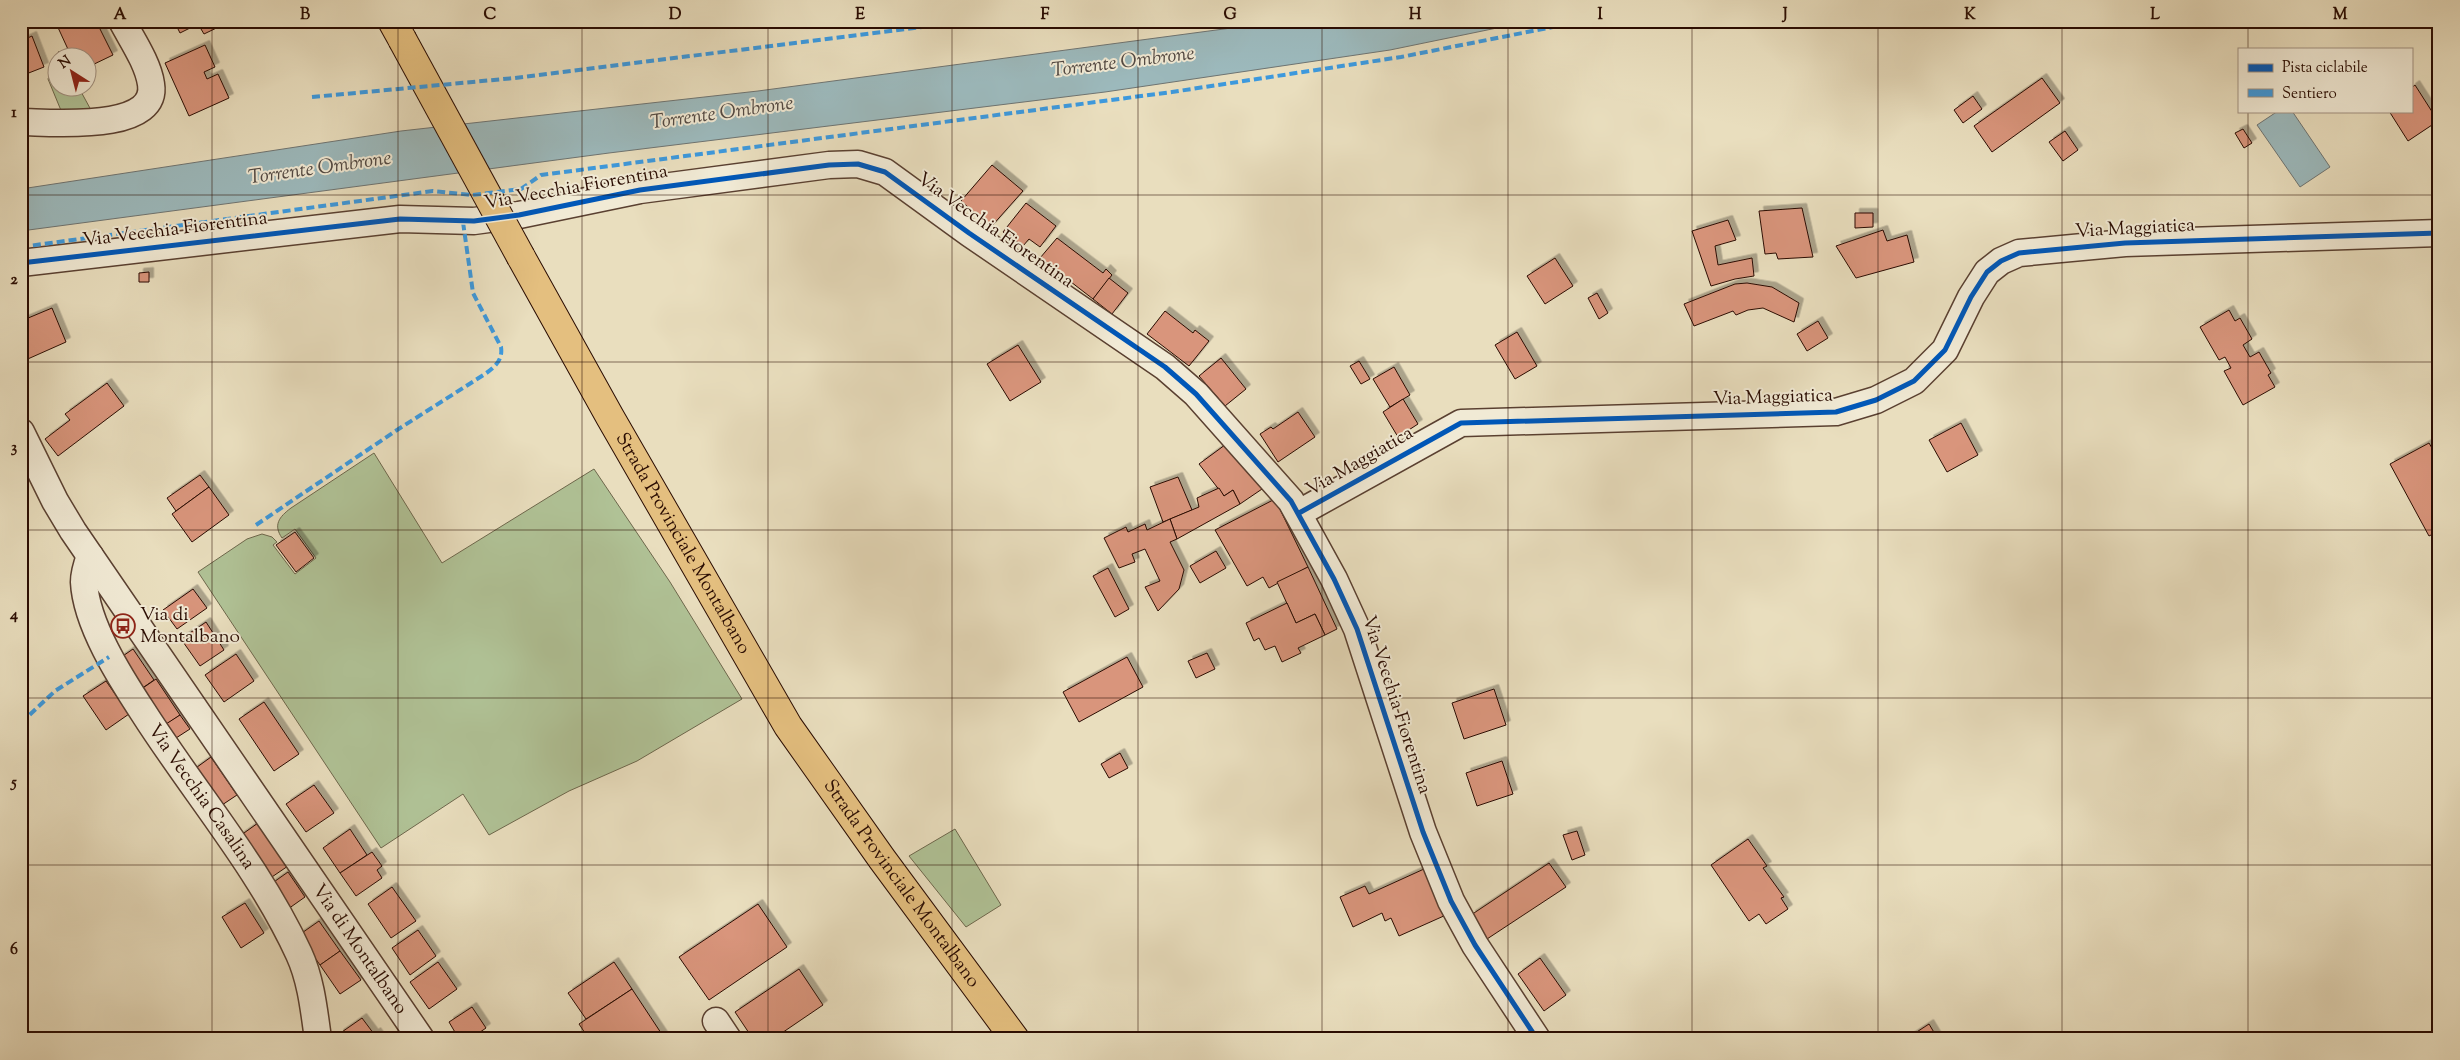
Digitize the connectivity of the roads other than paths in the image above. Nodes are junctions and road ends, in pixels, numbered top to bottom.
1 (122, 21) edge
2 (397, 30) edge
3 (21, 122) edge
4 (2439, 212) edge
5 (2431, 232) edge
6 (21, 263) edge
7 (21, 432) edge
8 (1300, 514) junction
9 (90, 556) junction
10 (318, 1039) edge
11 (421, 1039) edge
12 (1015, 1039) edge
13 (1537, 1039) edge

1 - 3 street
2 - 12 main road, Strada Provinciale Montalbano, bridge
4 - 5 street
5 - 8 street, Via Maggiatica
6 - 8 street, Via Vecchia Fiorentina
7 - 9 street, Via di Montalbano
8 - 13 street, Via Vecchia Fiorentina
9 - 10 street, Via Vecchia Casalina
9 - 11 street, Via di Montalbano

